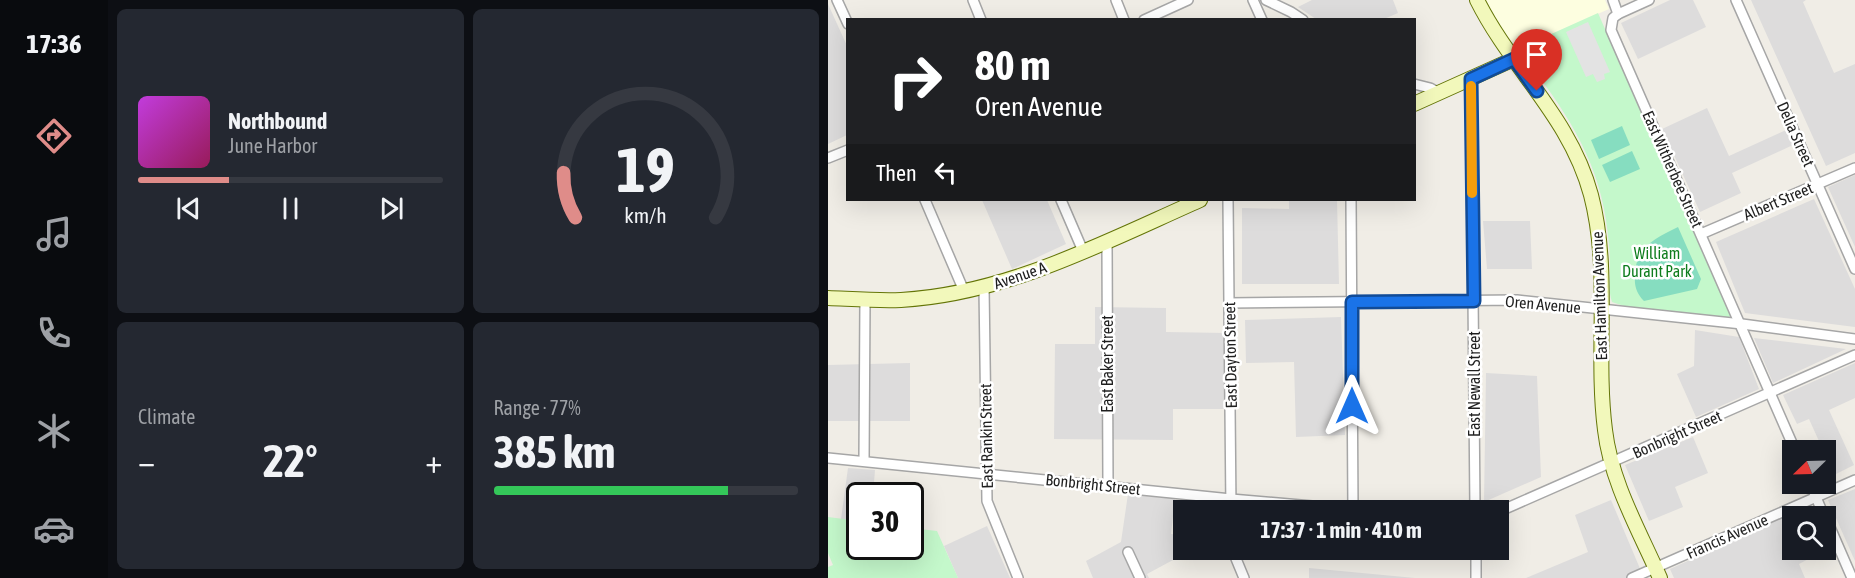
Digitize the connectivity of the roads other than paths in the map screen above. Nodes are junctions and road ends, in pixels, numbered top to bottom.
1 (837, 0) edge
2 (973, 0) edge
3 (1116, 0) edge
4 (1188, 0) edge
5 (1259, 0) edge
6 (1477, 0) edge
7 (1612, 0) edge
8 (1649, 0) edge
9 (1736, 0) edge
10 (1615, 16) junction
11 (980, 18) edge
12 (1123, 18) edge
13 (1148, 18) edge
14 (1262, 18) edge
15 (1299, 18) edge
16 (846, 20) edge
17 (1514, 59) junction
18 (1471, 79) junction
19 (1416, 84) edge
20 (1438, 93) junction
21 (1416, 103) edge
22 (846, 151) edge
23 (828, 158) edge
24 (1855, 168) edge
25 (1819, 184) junction
26 (925, 201) edge
27 (1060, 201) edge
28 (1198, 201) edge
29 (1228, 201) edge
30 (1351, 201) edge
31 (1701, 234) junction
32 (1107, 242) junction
33 (1083, 251) junction
34 (1855, 269) edge
35 (984, 287) junction
36 (964, 291) junction
37 (828, 298) edge
38 (865, 300) junction
39 (1474, 301) junction
40 (1352, 302) junction
41 (1229, 303) junction
42 (1601, 310) junction
43 (1742, 324) junction
44 (1855, 339) edge
45 (1855, 355) edge
46 (1770, 393) junction
47 (1791, 440) edge
48 (828, 458) edge
49 (864, 461) junction
50 (1611, 463) junction
51 (986, 474) junction
52 (1855, 480) edge
53 (1108, 485) junction
54 (1815, 494) edge
55 (1816, 497) junction
56 (1231, 499) junction
57 (1243, 500) edge
58 (1353, 500) edge
59 (1475, 500) edge
60 (1820, 506) edge
61 (1509, 507) edge
62 (1836, 542) edge
63 (1128, 552) dead end
64 (1237, 560) edge
65 (1476, 560) edge
66 (1658, 573) edge
67 (1018, 578) edge
68 (1140, 578) edge
69 (1244, 578) edge
70 (1476, 578) edge
71 (1632, 578) edge
72 (1852, 578) edge

1 - 16 street
2 - 11 street
3 - 12 street
4 - 13 street
5 - 14 street
5 - 15 street
6 - 17 street, East Hamilton Avenue
7 - 10 street, East Witherbee Street
8 - 10 street
9 - 25 street, Delia Street
10 - 31 street, East Witherbee Street
17 - 18 street
17 - 42 street, East Hamilton Avenue
18 - 20 street
18 - 39 street, East Newall Street
19 - 20 street
20 - 21 street
22 - 23 street
24 - 25 street, Albert Street
25 - 31 street, Albert Street
25 - 34 street, Delia Street
26 - 36 street
27 - 33 street
28 - 32 street, Avenue A
29 - 41 street, East Dayton Street
30 - 40 street
31 - 43 street, East Witherbee Street
32 - 33 street, Avenue A
32 - 53 street, East Baker Street
33 - 35 street, Avenue A
35 - 36 street, Avenue A
35 - 51 street, East Rankin Street
36 - 38 street, Avenue A
37 - 38 street, Avenue A
38 - 49 street
39 - 40 street, Oren Avenue
39 - 42 street, Oren Avenue
39 - 59 street, East Newall Street
40 - 41 street, Oren Avenue
40 - 58 street
41 - 56 street, East Dayton Street
42 - 43 street, Oren Avenue
42 - 50 street, East Hamilton Avenue
43 - 44 street, Oren Avenue
43 - 46 street, East Witherbee Street
45 - 46 street, Bonbright Street
46 - 47 street, East Witherbee Street
46 - 50 street, Bonbright Street
48 - 49 street, Bonbright Street
49 - 51 street, Bonbright Street
50 - 61 street, Bonbright Street
50 - 66 street, East Hamilton Avenue
51 - 53 street, Bonbright Street
51 - 67 street, East Rankin Street
52 - 55 street, Francis Avenue
53 - 56 street, Bonbright Street
54 - 55 street
55 - 60 street
55 - 66 street, Francis Avenue
56 - 57 street, Bonbright Street
62 - 72 street
63 - 68 street
64 - 69 street
65 - 70 street
66 - 71 street, Francis Avenue

